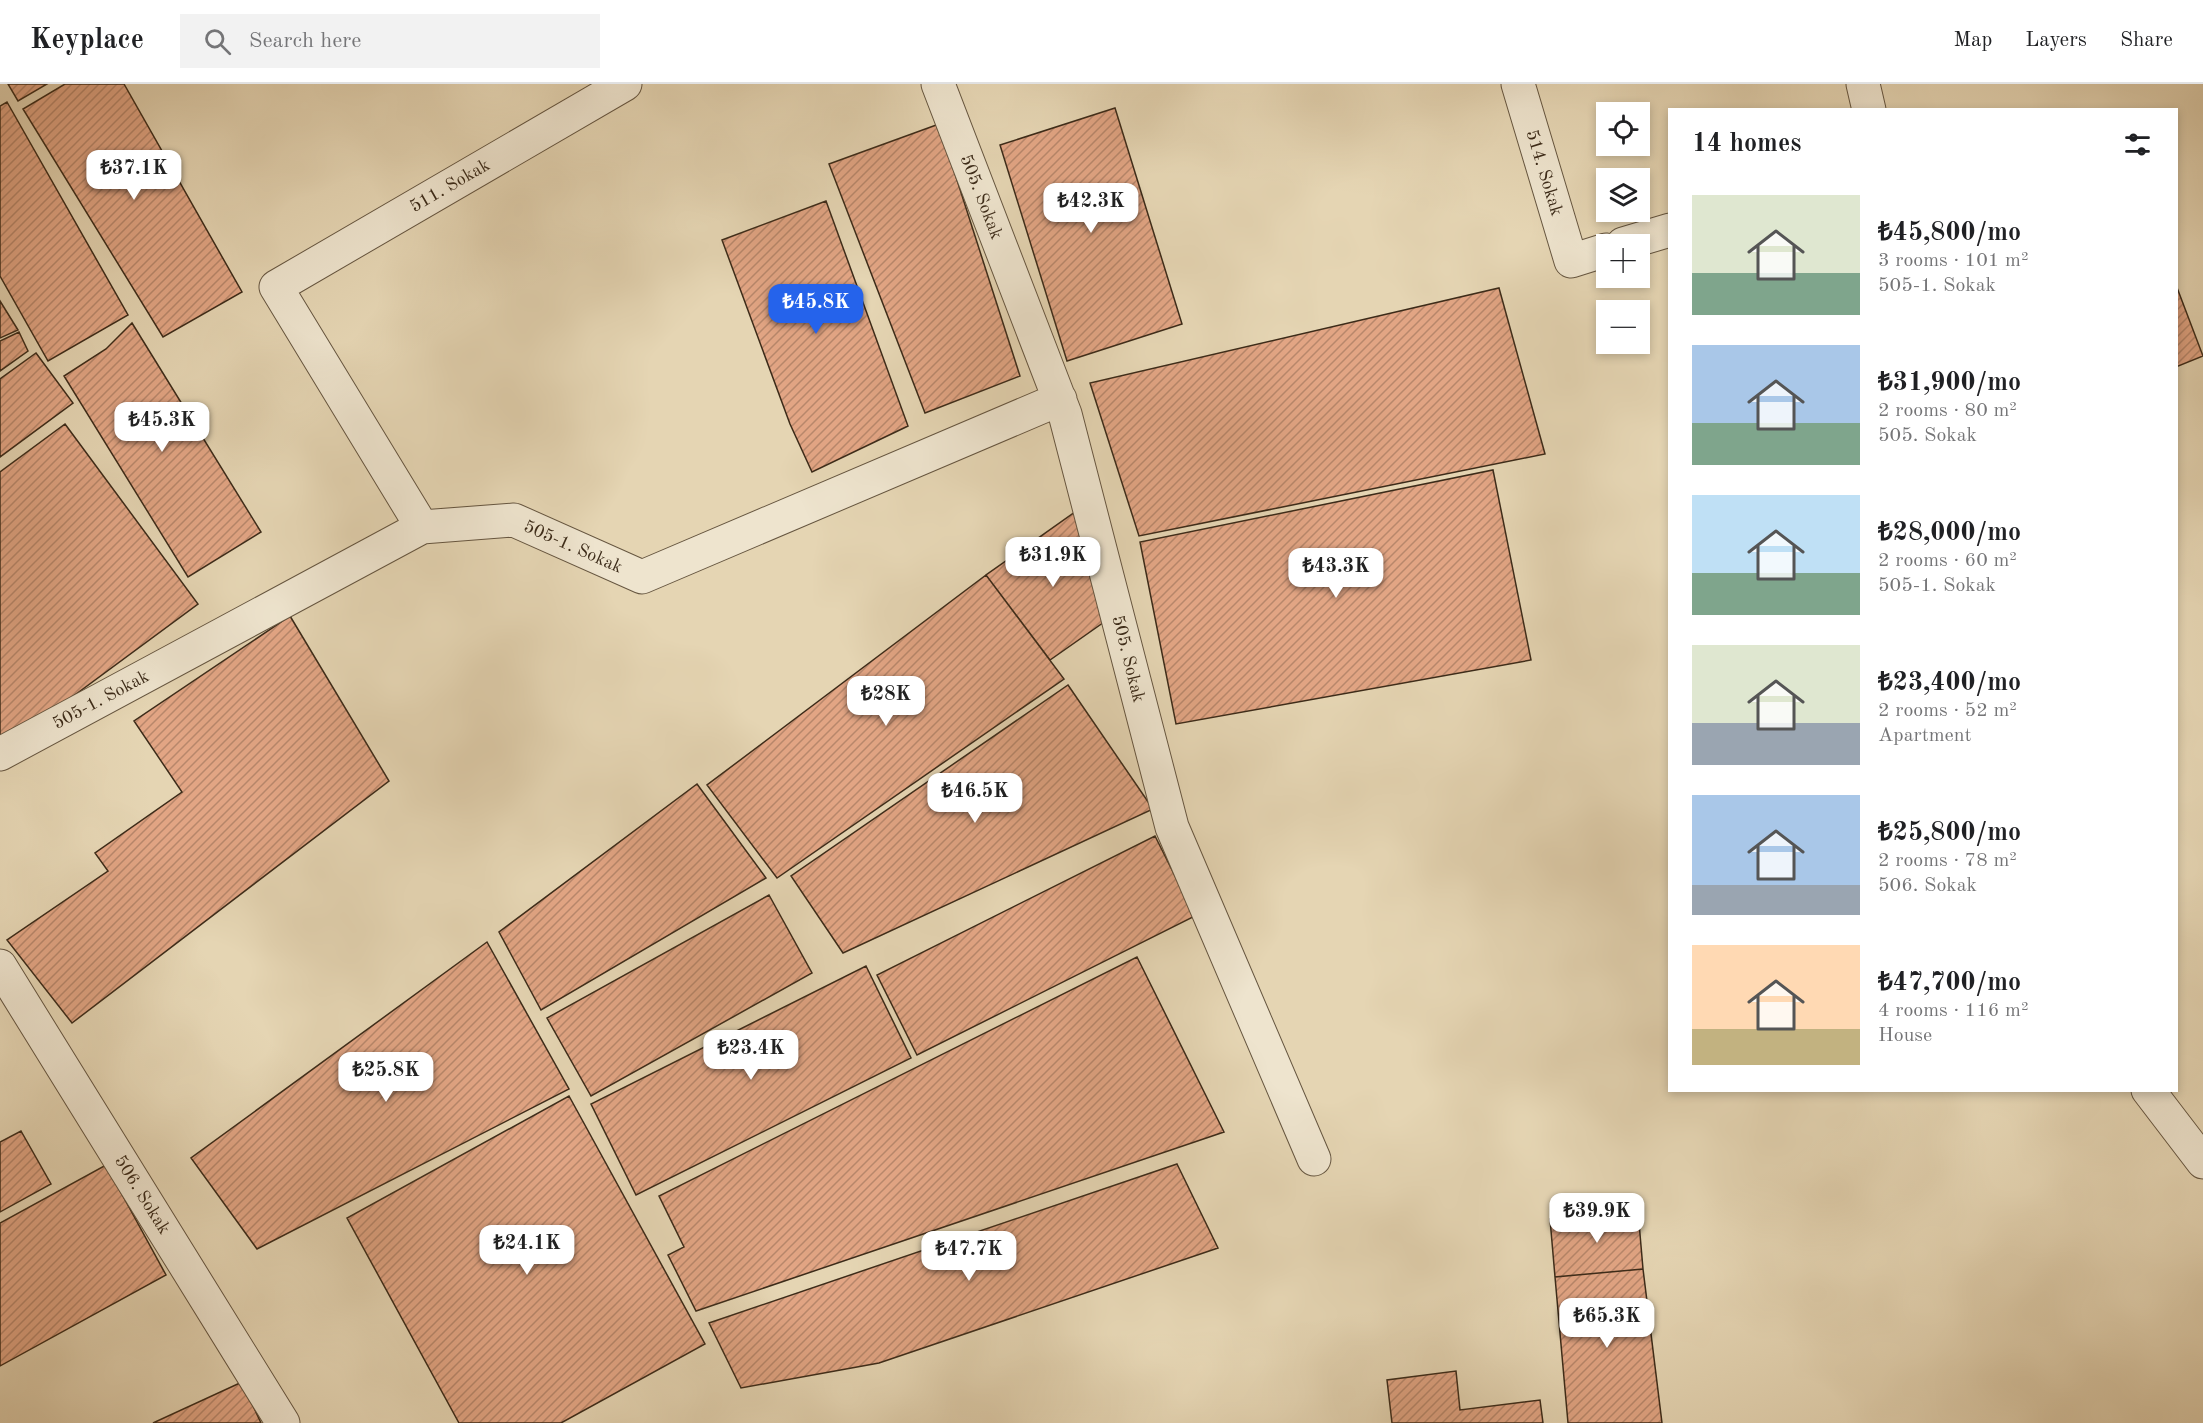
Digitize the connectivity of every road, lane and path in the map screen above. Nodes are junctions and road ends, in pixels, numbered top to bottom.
1 (625, 84) edge
2 (938, 84) edge
3 (1518, 84) edge
4 (1863, 84) edge
5 (1869, 108) edge
6 (1668, 231) edge
7 (1650, 236) edge
8 (1596, 253) edge
9 (1060, 399) junction
10 (422, 527) junction
11 (0, 754) edge
12 (0, 966) edge
13 (2150, 1092) edge
14 (1314, 1159) dead end
15 (2203, 1162) edge
16 (283, 1423) edge

1 - 10 street, 511. Sokak
2 - 9 street, 505. Sokak
3 - 8 street, 514. Sokak
4 - 5 street
6 - 7 street
9 - 10 street, 505-1. Sokak
9 - 14 street, 505. Sokak
10 - 11 street, 505-1. Sokak
12 - 16 street, 506. Sokak
13 - 15 street

